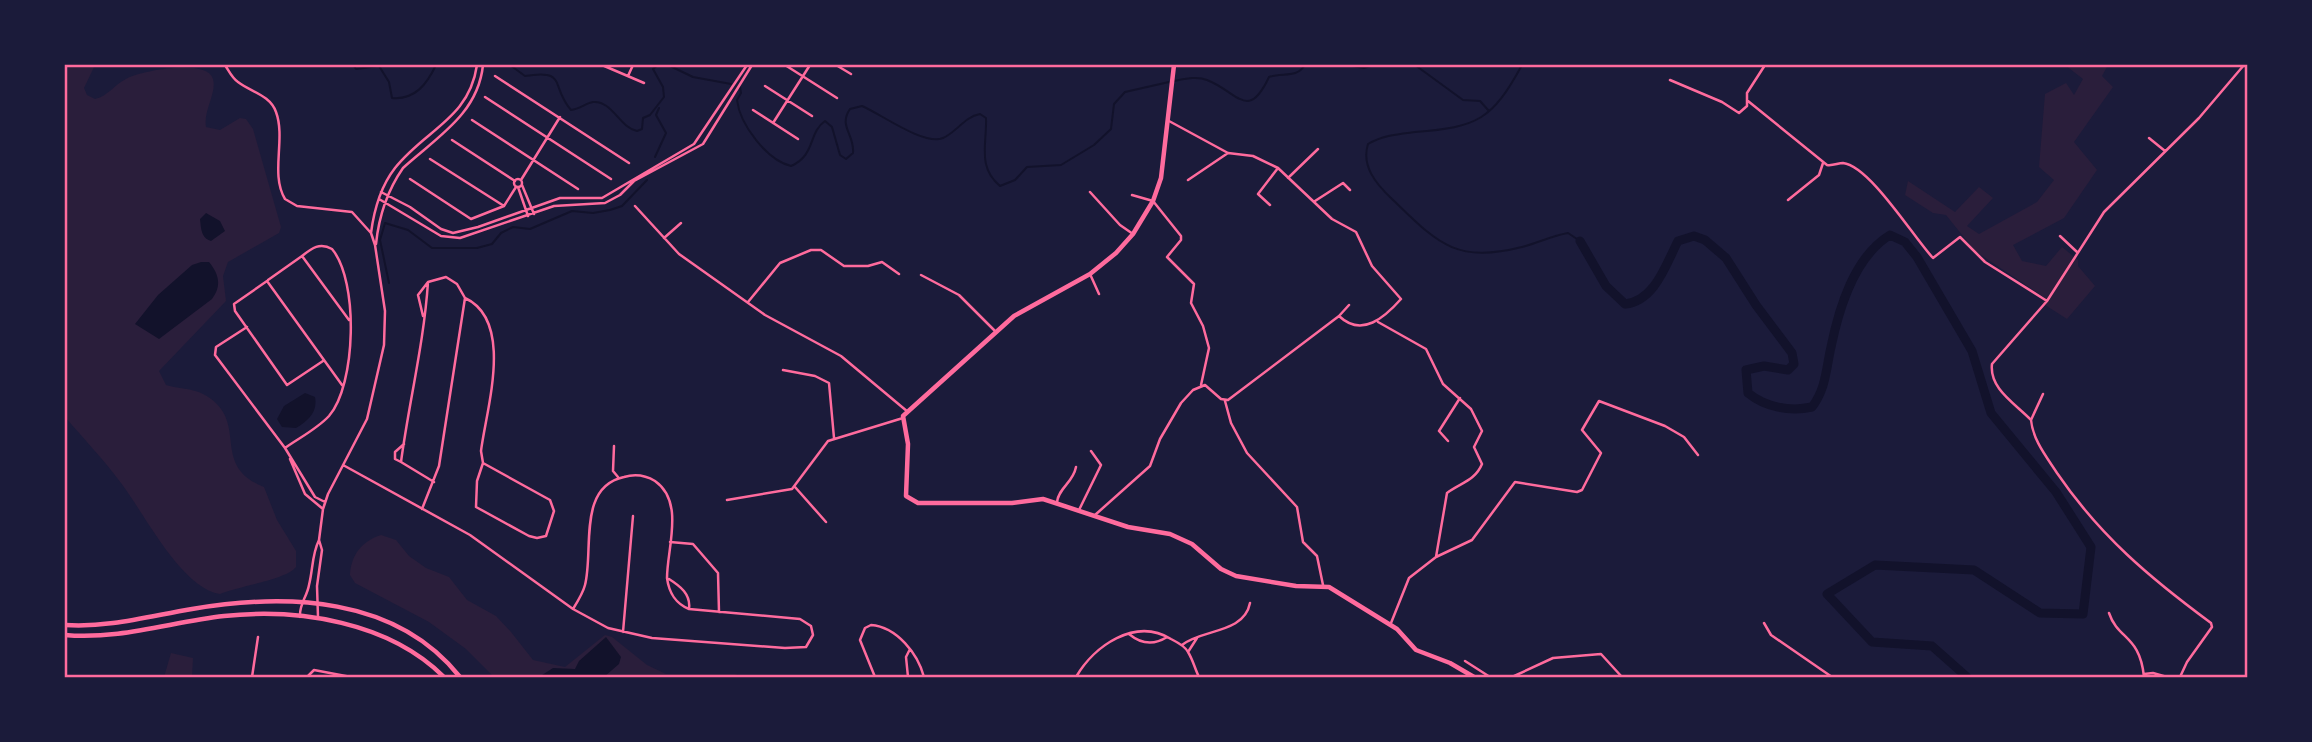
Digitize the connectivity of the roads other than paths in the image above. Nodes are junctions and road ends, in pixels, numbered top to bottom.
1 (225, 65) edge
2 (477, 65) edge
3 (483, 65) edge
4 (602, 65) edge
5 (633, 65) edge
6 (747, 65) edge
7 (752, 65) edge
8 (785, 65) edge
9 (810, 65) edge
10 (836, 65) edge
11 (1174, 65) edge
12 (1765, 65) edge
13 (2244, 65) edge
14 (851, 74) dead end
15 (495, 76) dead end
16 (628, 76) junction
17 (803, 76) junction
18 (740, 79) junction
19 (1670, 80) dead end
20 (644, 83) dead end
21 (765, 86) dead end
22 (485, 97) dead end
23 (837, 98) dead end
24 (787, 100) junction
25 (1748, 101) junction
26 (722, 108) junction
27 (753, 110) dead end
28 (813, 116) dead end
29 (560, 117) junction
30 (472, 120) dead end
31 (1169, 121) junction
32 (773, 123) junction
33 (547, 138) junction
34 (2149, 138) dead end
35 (798, 139) dead end
36 (452, 140) dead end
37 (1318, 149) dead end
38 (2165, 151) junction
39 (1228, 153) junction
40 (430, 159) dead end
41 (533, 160) junction
42 (629, 163) dead end
43 (1823, 163) junction
44 (1278, 168) junction
45 (1287, 178) junction
46 (410, 179) dead end
47 (521, 180) junction
48 (611, 180) dead end
49 (1188, 180) dead end
50 (515, 181) junction
51 (519, 186) junction
52 (578, 189) dead end
53 (1350, 190) dead end
54 (381, 192) junction
55 (1090, 192) dead end
56 (1132, 195) dead end
57 (387, 196) junction
58 (379, 199) junction
59 (1788, 200) dead end
60 (397, 201) junction
61 (1153, 201) junction
62 (1315, 201) junction
63 (385, 202) junction
64 (1270, 205) dead end
65 (504, 206) junction
66 (635, 206) dead end
67 (393, 207) junction
68 (531, 208) junction
69 (526, 210) junction
70 (534, 214) junction
71 (419, 215) junction
72 (528, 216) junction
73 (415, 221) junction
74 (681, 223) dead end
75 (371, 233) junction
76 (1133, 234) junction
77 (2060, 236) dead end
78 (664, 238) junction
79 (375, 245) junction
80 (2077, 252) junction
81 (302, 256) junction
82 (899, 274) dead end
83 (1090, 274) junction
84 (921, 275) dead end
85 (267, 281) junction
86 (428, 282) junction
87 (1099, 294) dead end
88 (465, 298) junction
89 (2047, 300) junction
90 (748, 302) junction
91 (1349, 305) dead end
92 (423, 316) junction
93 (1339, 316) junction
94 (349, 320) junction
95 (1378, 322) junction
96 (247, 327) junction
97 (996, 332) junction
98 (323, 361) junction
99 (783, 370) dead end
100 (342, 385) junction
101 (1201, 385) junction
102 (2042, 394) dead end
103 (1460, 398) junction
104 (1225, 401) junction
105 (908, 412) junction
106 (903, 418) junction
107 (2031, 420) junction
108 (834, 438) junction
109 (1448, 442) dead end
110 (404, 444) junction
111 (614, 446) dead end
112 (285, 448) junction
113 (1091, 451) dead end
114 (1698, 455) dead end
115 (290, 459) junction
116 (401, 462) junction
117 (483, 463) junction
118 (344, 465) junction
119 (1076, 467) dead end
120 (618, 477) junction
121 (435, 482) junction
122 (307, 484) junction
123 (301, 486) junction
124 (795, 487) junction
125 (727, 500) dead end
126 (325, 502) junction
127 (1057, 502) junction
128 (323, 509) junction
129 (422, 509) junction
130 (1079, 510) junction
131 (1094, 515) junction
132 (633, 516) dead end
133 (826, 522) dead end
134 (319, 540) junction
135 (670, 542) junction
136 (1436, 557) junction
137 (667, 578) junction
138 (1323, 585) junction
139 (303, 601) junction
140 (318, 603) junction
141 (1250, 603) dead end
142 (573, 609) junction
143 (689, 609) junction
144 (719, 612) junction
145 (2109, 613) dead end
146 (300, 617) junction
147 (316, 619) junction
148 (1764, 623) dead end
149 (65, 625) edge
150 (1390, 625) junction
151 (623, 632) junction
152 (1129, 634) junction
153 (65, 635) edge
154 (1168, 636) junction
155 (258, 637) dead end
156 (1197, 638) junction
157 (1182, 645) junction
158 (909, 649) junction
159 (1188, 652) junction
160 (1465, 661) dead end
161 (2144, 676) edge
162 (252, 677) edge
163 (307, 677) edge
164 (351, 677) edge
165 (444, 677) edge
166 (460, 677) edge
167 (875, 677) edge
168 (908, 677) edge
169 (924, 677) edge
170 (1076, 677) edge
171 (1199, 677) edge
172 (1474, 677) edge
173 (1490, 677) edge
174 (1512, 677) edge
175 (1622, 677) edge
176 (1832, 677) edge
177 (2167, 677) edge
178 (2180, 677) edge

1 - 75 street
2 - 54 street
3 - 57 street
4 - 16 street
5 - 16 street
6 - 18 street
7 - 18 street
8 - 17 street
9 - 17 street
10 - 14 street
11 - 31 main road
12 - 25 street
13 - 38 street
15 - 29 street
16 - 20 street
17 - 23 street
17 - 24 street
18 - 26 street
19 - 25 street
21 - 24 street
22 - 33 street
24 - 28 street
24 - 32 street
25 - 43 street
26 - 68 street
26 - 70 street
27 - 32 street
29 - 33 street
29 - 42 street
30 - 41 street
31 - 39 street
31 - 61 main road
32 - 35 street
33 - 41 street
33 - 48 street
34 - 38 street
36 - 50 street
37 - 45 street
38 - 80 street
39 - 44 street
39 - 49 street
40 - 65 street
41 - 47 street
41 - 52 street
43 - 59 street
43 - 89 street
44 - 45 street
44 - 64 street
45 - 62 street
46 - 65 street
47 - 50 street
47 - 51 street
50 - 51 street
51 - 65 street
51 - 68 street
51 - 69 street
53 - 62 street
54 - 57 street
54 - 58 street
55 - 76 street
56 - 61 street
57 - 60 street
57 - 63 street
58 - 63 street
58 - 75 street
60 - 67 street
60 - 71 street
61 - 76 main road
61 - 101 street
62 - 95 street
63 - 67 street
63 - 79 street
66 - 78 street
67 - 73 street
68 - 69 street
68 - 70 street
69 - 71 street
69 - 72 street
70 - 72 street
71 - 73 street
72 - 73 street
74 - 78 street
75 - 79 street
76 - 83 main road
77 - 80 street
78 - 90 street
79 - 118 street
80 - 89 street
81 - 85 street
81 - 94 street
81 - 94 street
82 - 90 street
83 - 87 street
83 - 97 main road
84 - 97 street
85 - 96 street
85 - 98 street
86 - 88 street
86 - 92 street
86 - 92 street
88 - 117 street
88 - 121 street
89 - 107 street
90 - 105 street
91 - 93 street
92 - 110 street
93 - 95 street
93 - 104 street
94 - 100 street
95 - 103 street
96 - 98 street
96 - 112 street
97 - 105 main road
98 - 100 street
99 - 108 street
100 - 112 street
101 - 104 street
101 - 131 street
102 - 107 street
103 - 109 street
103 - 136 street
104 - 138 street
105 - 106 main road
106 - 108 street
106 - 127 main road
107 - 178 street
108 - 124 street
110 - 116 street
110 - 116 street
111 - 120 street
112 - 115 street
113 - 130 street
114 - 136 street
115 - 122 street
115 - 123 street
116 - 121 street
117 - 117 street
118 - 126 street
118 - 129 street
119 - 127 street
120 - 135 street
120 - 142 street
121 - 129 street
122 - 123 street
122 - 126 street
123 - 128 street
124 - 125 street
124 - 133 street
126 - 128 street
127 - 130 main road
128 - 134 street
129 - 142 street
130 - 131 main road
131 - 138 main road
132 - 151 street
134 - 139 street
134 - 140 street
135 - 137 street
135 - 144 street
136 - 150 street
137 - 143 street
137 - 143 street
138 - 150 main road
139 - 140 main road
139 - 146 street
139 - 149 main road
140 - 147 street
140 - 166 main road
141 - 156 street
142 - 151 street
143 - 144 street
144 - 151 street
145 - 161 street
146 - 147 main road
146 - 153 main road
147 - 165 main road
148 - 176 street
150 - 172 main road
152 - 154 street
152 - 154 street
152 - 170 street
154 - 157 street
155 - 162 street
156 - 157 street
156 - 159 street
157 - 159 street
158 - 167 street
158 - 168 street
158 - 169 street
159 - 171 street
160 - 173 street
161 - 177 street
163 - 164 street
174 - 175 street

